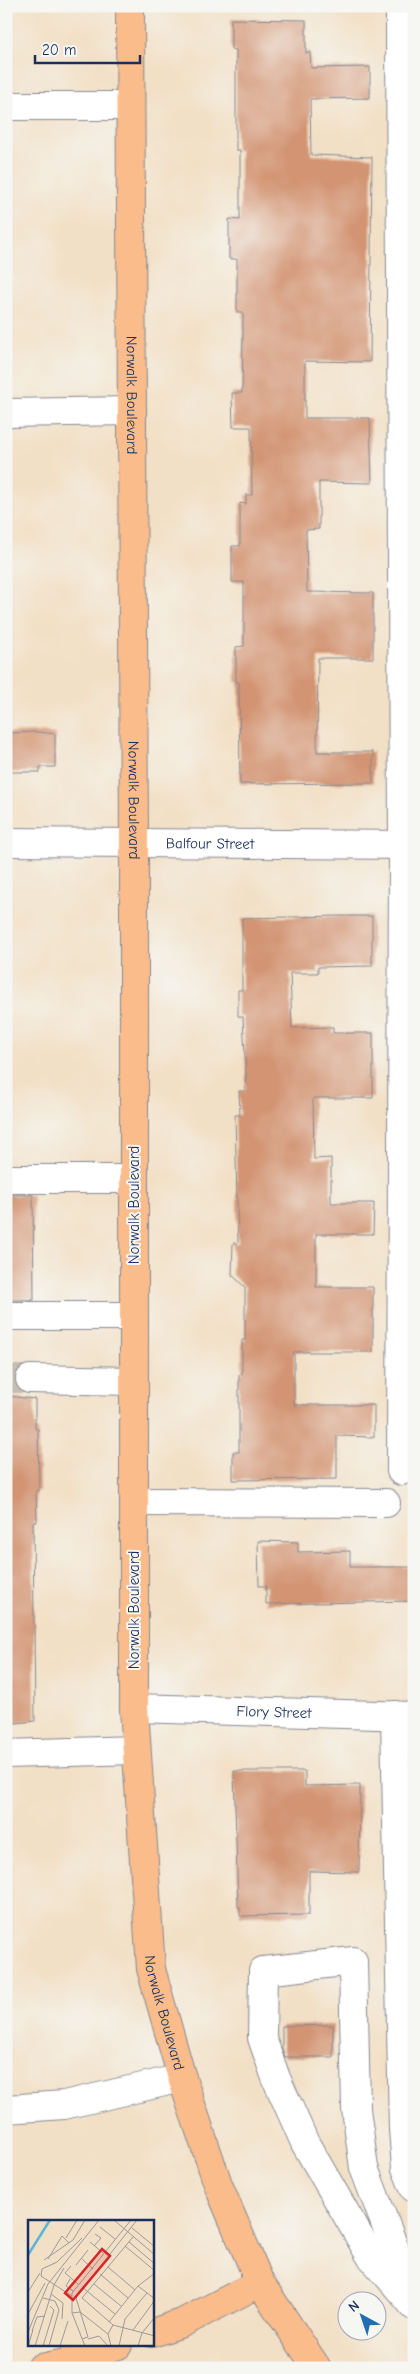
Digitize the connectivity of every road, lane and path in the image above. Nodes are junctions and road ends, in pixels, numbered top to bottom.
1 (130, 6) edge
2 (400, 6) edge
3 (6, 106) edge
4 (130, 106) junction
5 (132, 411) junction
6 (6, 413) edge
7 (6, 842) edge
8 (134, 842) junction
9 (408, 845) edge
10 (134, 1178) junction
11 (6, 1179) edge
12 (6, 1316) edge
13 (134, 1316) junction
14 (30, 1379) tunnel mouth
15 (134, 1380) junction
16 (401, 1471) dead end
17 (135, 1502) junction
18 (386, 1503) dead end
19 (134, 1708) junction
20 (404, 1716) edge
21 (135, 1750) junction
22 (6, 1754) edge
23 (182, 2078) junction
24 (6, 2109) edge
25 (414, 2188) edge
26 (260, 2283) junction
27 (414, 2292) edge
28 (414, 2306) edge
29 (154, 2332) edge
30 (115, 2346) edge
31 (41, 2368) edge
32 (317, 2368) edge

1 - 4 main road, Norwalk Boulevard
2 - 9 street
3 - 4 street
4 - 5 main road, Norwalk Boulevard
5 - 6 street
5 - 8 main road, Norwalk Boulevard
7 - 8 street, Balfour Street
8 - 9 street, Balfour Street
8 - 10 main road, Norwalk Boulevard
9 - 16 street
10 - 11 street
10 - 13 main road, Norwalk Boulevard
12 - 13 street
13 - 15 main road, Norwalk Boulevard
14 - 15 street
15 - 17 main road, Norwalk Boulevard
17 - 18 street
17 - 19 main road, Norwalk Boulevard
19 - 20 street, Flory Street
19 - 21 main road, Norwalk Boulevard
20 - 25 street
21 - 22 street
21 - 23 main road, Norwalk Boulevard
23 - 24 street
23 - 26 main road, Norwalk Boulevard
26 - 29 main road
26 - 32 main road, Norwalk Boulevard
27 - 28 street
30 - 31 main road

